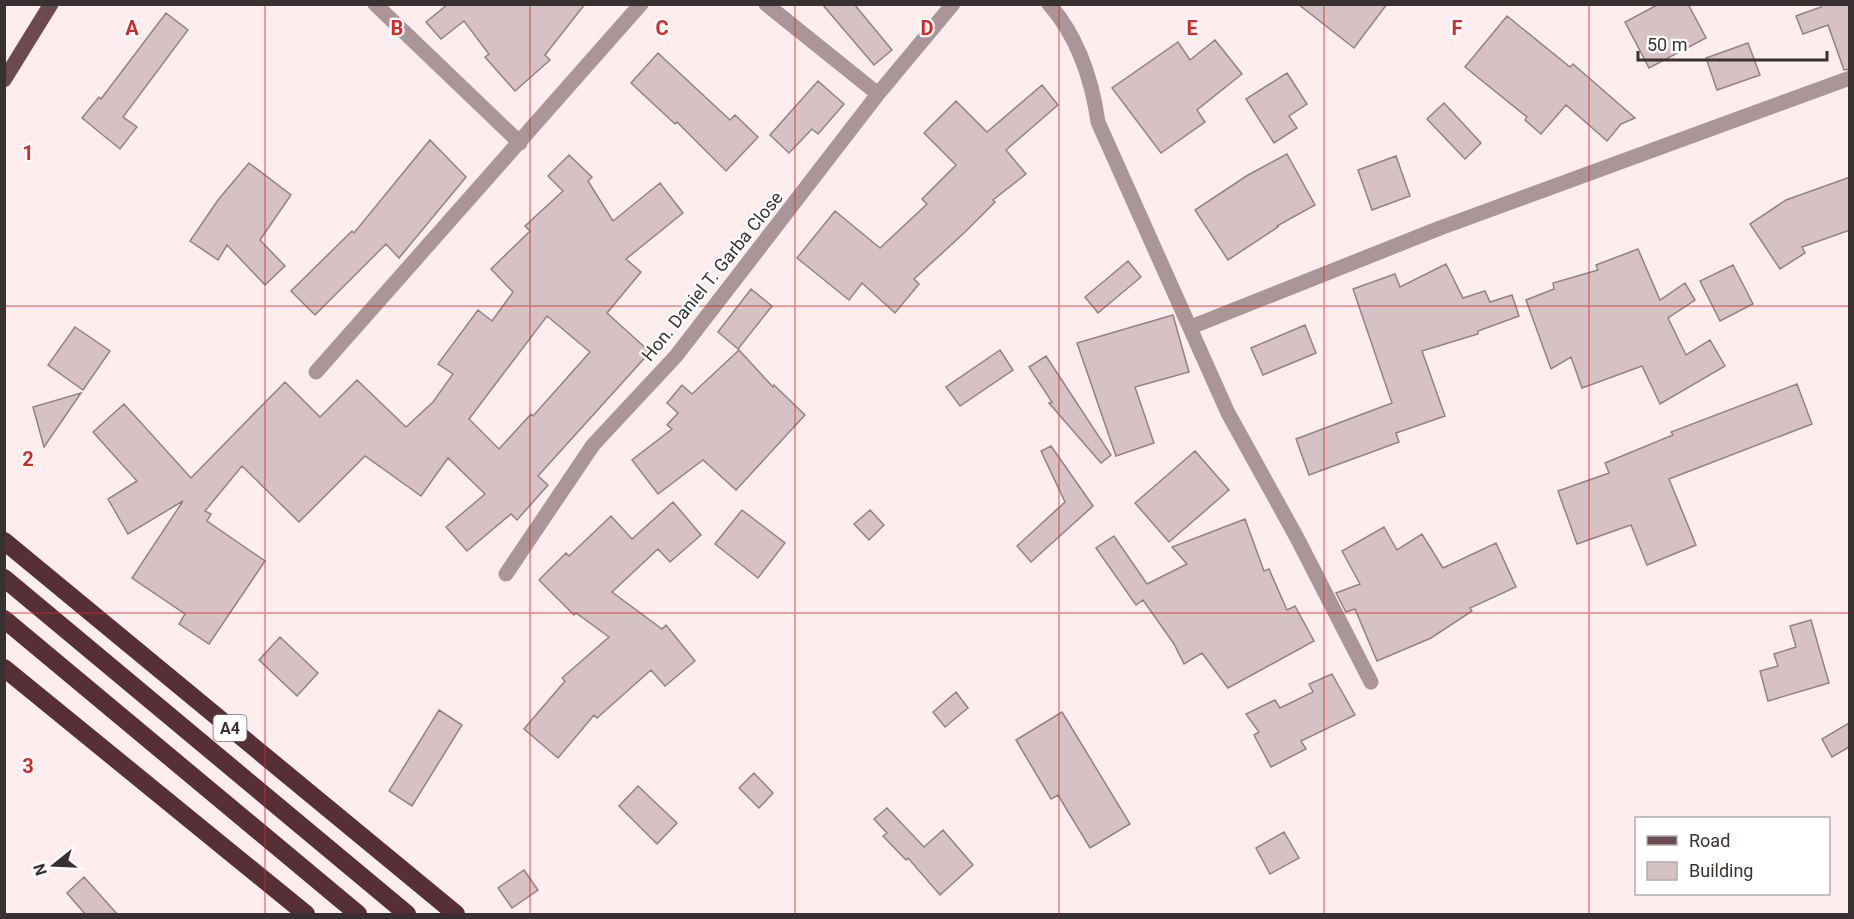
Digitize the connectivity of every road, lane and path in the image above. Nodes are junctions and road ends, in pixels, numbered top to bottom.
1 (51, 4) edge
2 (375, 4) edge
3 (641, 4) edge
4 (766, 4) edge
5 (953, 4) edge
6 (1048, 4) edge
7 (1850, 78) edge
8 (4, 80) edge
9 (878, 94) junction
10 (520, 143) junction
11 (1191, 327) junction
12 (316, 372) dead end
13 (4, 541) edge
14 (506, 574) dead end
15 (4, 578) edge
16 (4, 619) edge
17 (4, 668) edge
18 (1371, 682) dead end
19 (306, 915) edge
20 (358, 915) edge
21 (407, 915) edge
22 (456, 915) edge

1 - 8 main road
2 - 10 street
3 - 10 street
4 - 9 street
5 - 9 street, Hon. Daniel T. Garba Close
6 - 11 street
7 - 11 street
9 - 14 street, Hon. Daniel T. Garba Close
10 - 12 street
11 - 18 street
13 - 22 highway, A4
15 - 21 highway, A4
16 - 20 highway
17 - 19 highway

